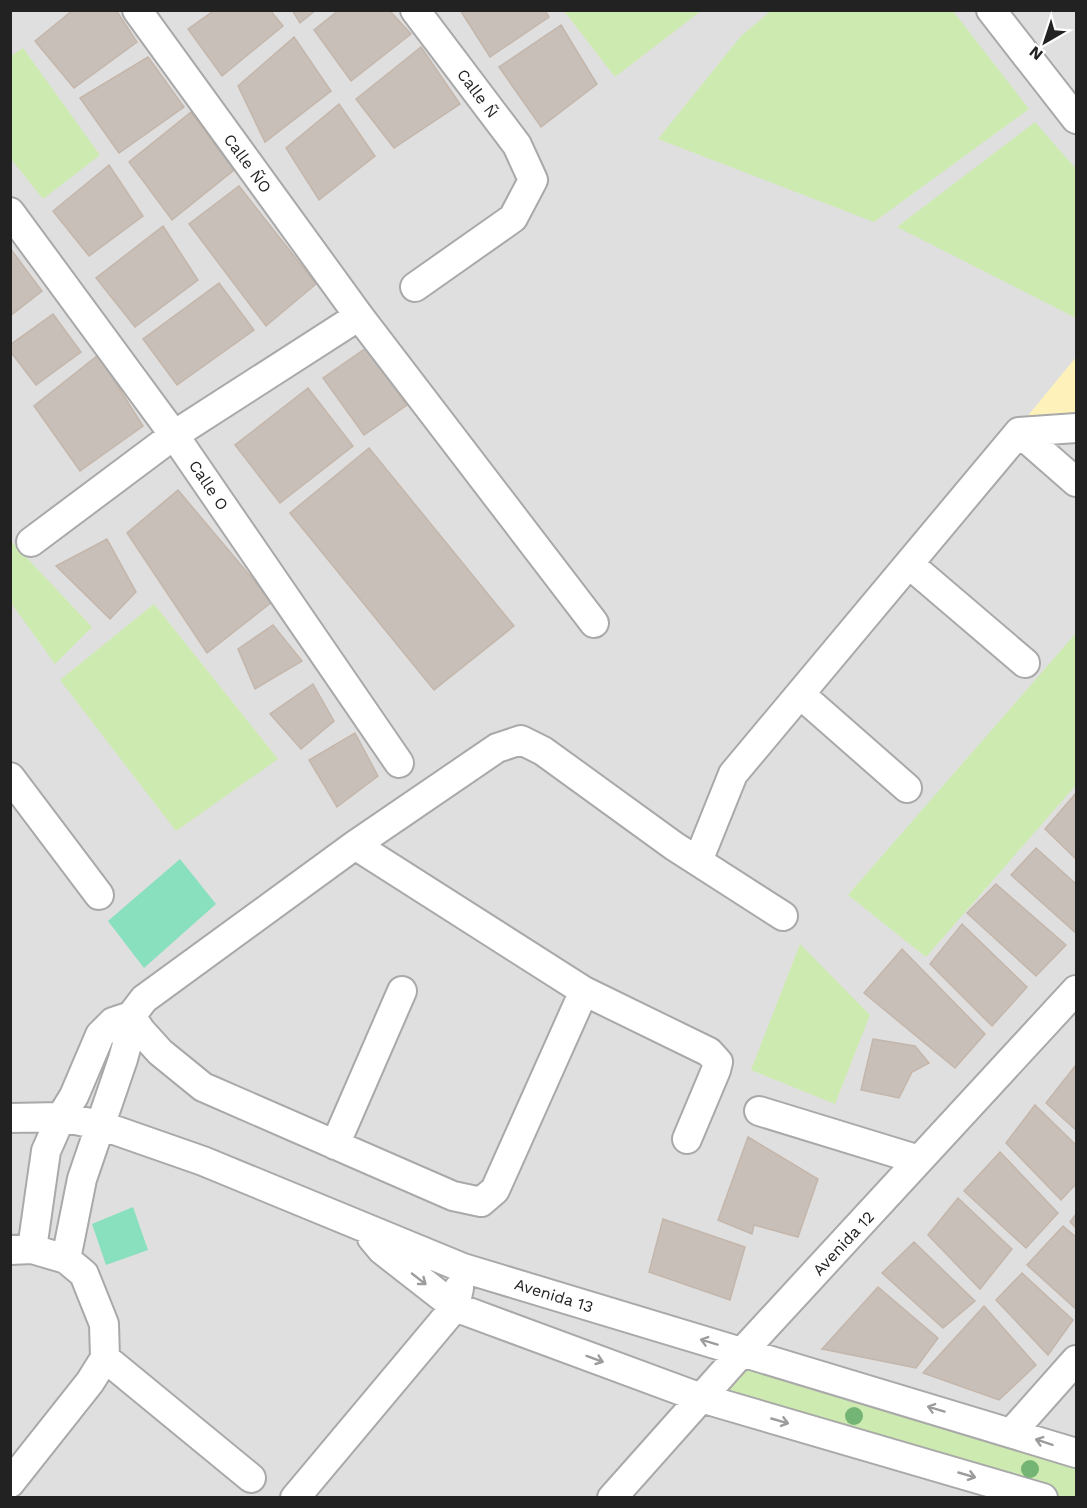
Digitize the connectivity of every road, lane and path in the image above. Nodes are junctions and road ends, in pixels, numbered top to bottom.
1 (137, 10) edge
2 (415, 10) edge
3 (991, 10) edge
4 (1077, 119) edge
5 (10, 212) edge
6 (415, 287) dead end
7 (358, 316) junction
8 (1077, 428) edge
9 (1019, 432) junction
10 (174, 435) junction
11 (1077, 482) edge
12 (31, 542) dead end
13 (909, 564) junction
14 (594, 623) dead end
15 (1025, 663) dead end
16 (800, 694) junction
17 (399, 763) dead end
18 (10, 777) edge
19 (907, 788) dead end
20 (355, 845) junction
21 (698, 861) junction
22 (99, 895) dead end
23 (783, 916) dead end
24 (1077, 990) edge
25 (402, 991) dead end
26 (584, 991) junction
27 (131, 1016) junction
28 (759, 1111) dead end
29 (61, 1117) junction
30 (10, 1118) edge
31 (100, 1125) junction
32 (687, 1139) dead end
33 (335, 1145) junction
34 (919, 1160) junction
35 (360, 1226) junction
36 (21, 1250) edge
37 (66, 1259) junction
38 (463, 1268) junction
39 (454, 1307) junction
40 (742, 1352) junction
41 (105, 1358) junction
42 (1077, 1360) edge
43 (701, 1398) junction
44 (1012, 1432) junction
45 (1077, 1453) edge
46 (251, 1478) dead end
47 (10, 1483) edge
48 (295, 1497) edge
49 (612, 1497) edge
50 (1044, 1497) edge

1 - 7 street, Calle ÑO
2 - 6 street, Calle Ñ
3 - 4 street
5 - 10 street, Calle O
7 - 10 street
7 - 14 street, Calle ÑO
8 - 9 street
9 - 11 street
9 - 13 street
10 - 12 street
10 - 17 street, Calle O
13 - 15 street
13 - 16 street
16 - 19 street
16 - 21 street
18 - 22 street
20 - 21 street
20 - 26 street
20 - 27 street
21 - 23 street
24 - 34 street, Avenida 12
25 - 33 street
26 - 32 street
26 - 33 street
27 - 29 street
27 - 31 street
27 - 33 street
28 - 34 street
29 - 30 street, Avenida 13
29 - 31 street, Avenida 13
29 - 36 street
31 - 35 street, Avenida 13
31 - 37 street
34 - 40 street, Avenida 12
35 - 38 street, Avenida 13
35 -> 39 street
36 - 37 street
37 - 41 street
38 - 39 street
40 -> 38 street, Avenida 13
39 -> 43 street
39 - 48 street
40 - 43 street, Avenida 12
44 -> 40 street, Avenida 13
41 - 46 street
41 - 47 street
42 - 44 street
43 - 49 street, Avenida 12
43 -> 50 street
45 -> 44 street, Avenida 13

